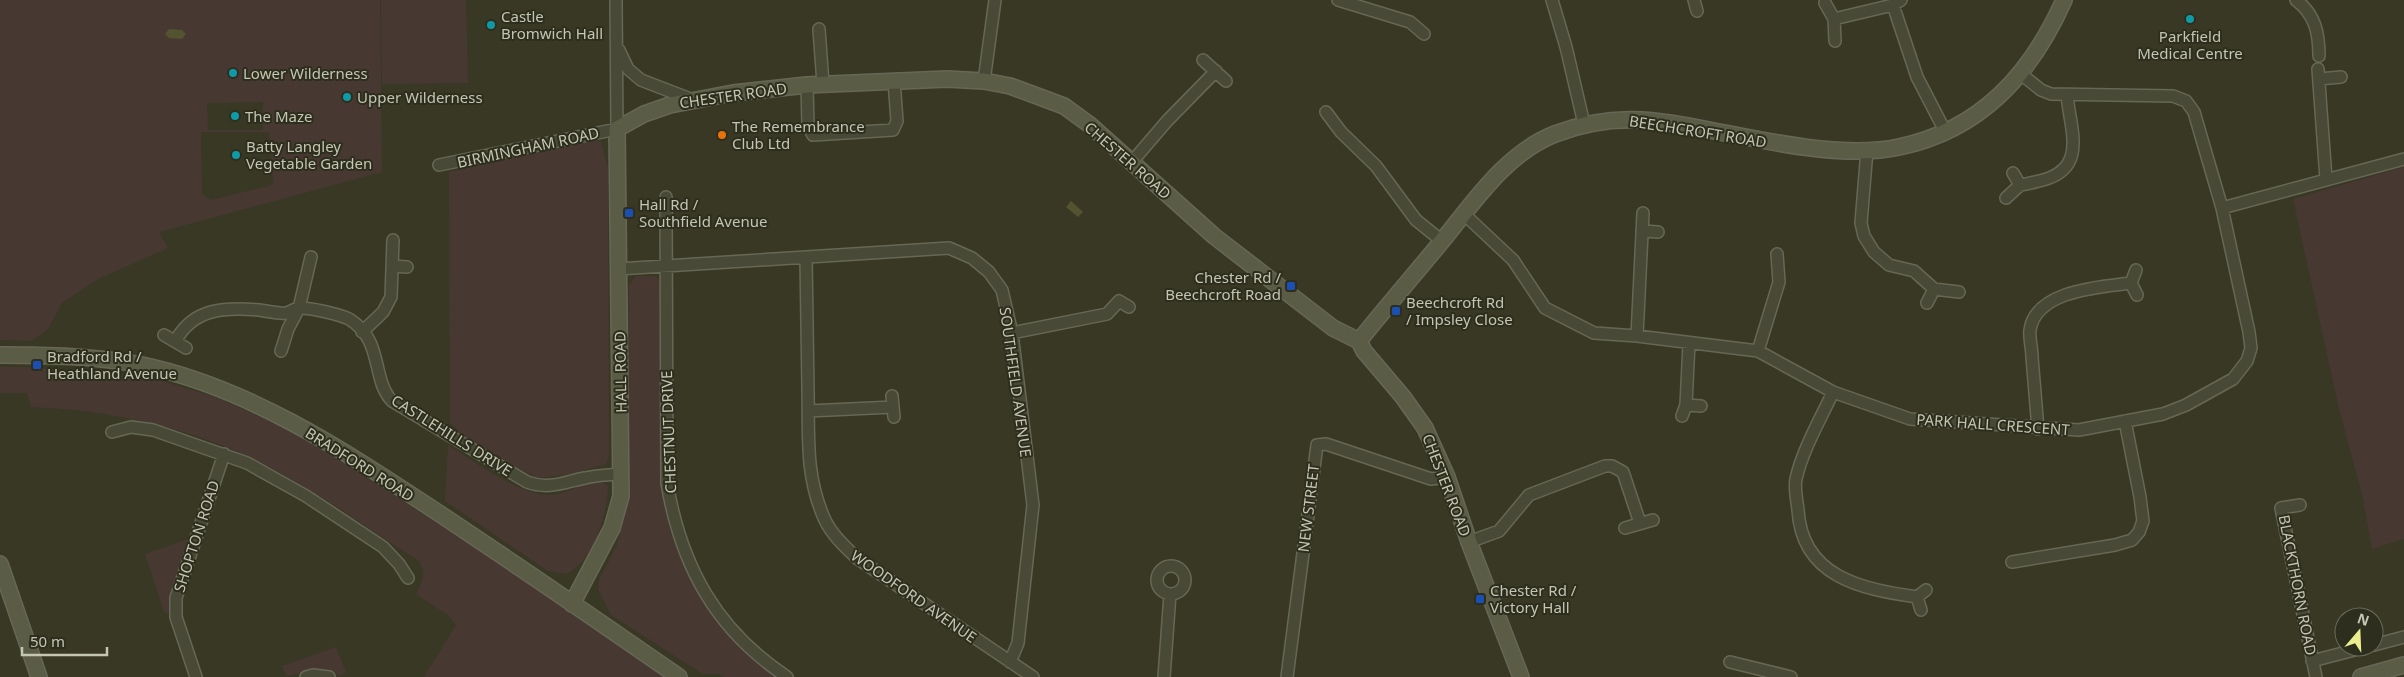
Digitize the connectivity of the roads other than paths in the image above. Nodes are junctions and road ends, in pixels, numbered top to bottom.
1 (616, 0) edge
2 (994, 0) edge
3 (1338, 0) edge
4 (1552, 0) edge
5 (2064, 0) edge
6 (2296, 0) edge
7 (1825, 3) dead end
8 (1897, 3) edge
9 (1834, 19) junction
10 (819, 29) dead end
11 (1424, 34) dead end
12 (1835, 41) dead end
13 (618, 48) junction
14 (2319, 56) dead end
15 (1203, 60) dead end
16 (1216, 71) junction
17 (2021, 74) junction
18 (2341, 77) dead end
19 (894, 81) junction
20 (984, 81) junction
21 (1226, 81) dead end
22 (823, 84) junction
23 (807, 85) junction
24 (2067, 95) junction
25 (693, 100) junction
26 (1326, 112) dead end
27 (1584, 124) junction
28 (617, 129) junction
29 (1946, 133) junction
30 (1867, 150) junction
31 (2404, 159) edge
32 (1131, 163) junction
33 (439, 165) dead end
34 (2013, 173) dead end
35 (2326, 179) junction
36 (2020, 185) junction
37 (666, 197) dead end
38 (2006, 198) dead end
39 (2222, 208) junction
40 (1643, 213) dead end
41 (1464, 214) junction
42 (1642, 231) junction
43 (1658, 232) dead end
44 (393, 240) dead end
45 (1442, 241) junction
46 (1777, 254) dead end
47 (311, 257) dead end
48 (806, 257) junction
49 (666, 265) junction
50 (392, 266) junction
51 (407, 267) dead end
52 (618, 268) junction
53 (2136, 270) dead end
54 (2131, 283) junction
55 (1934, 289) junction
56 (1959, 292) dead end
57 (2137, 294) dead end
58 (1927, 303) dead end
59 (1129, 307) dead end
60 (299, 308) junction
61 (362, 332) junction
62 (1012, 333) junction
63 (164, 335) dead end
64 (1637, 336) junction
65 (176, 340) junction
66 (1359, 341) junction
67 (1689, 343) junction
68 (186, 348) dead end
69 (281, 351) dead end
70 (1758, 351) junction
71 (0, 355) edge
72 (1833, 392) junction
73 (1701, 406) dead end
74 (893, 407) dead end
75 (808, 411) junction
76 (2125, 421) junction
77 (2038, 429) junction
78 (112, 432) dead end
79 (224, 454) junction
80 (621, 474) junction
81 (1447, 477) junction
82 (2300, 505) dead end
83 (1653, 520) dead end
84 (1640, 523) junction
85 (1625, 528) dead end
86 (1469, 542) junction
87 (2012, 562) dead end
88 (0, 564) edge
89 (408, 578) dead end
90 (1926, 590) dead end
91 (1170, 594) dead end
92 (1917, 597) junction
93 (572, 604) junction
94 (1921, 610) dead end
95 (2404, 637) edge
96 (2384, 642) edge
97 (2334, 655) edge
98 (2312, 661) junction
99 (1010, 662) junction
100 (1730, 662) dead end
101 (2404, 665) edge
102 (1774, 675) edge
103 (39, 677) edge
104 (196, 677) edge
105 (306, 677) edge
106 (329, 677) edge
107 (679, 677) edge
108 (787, 677) edge
109 (1033, 677) edge
110 (1164, 677) edge
111 (1287, 677) edge
112 (1521, 677) edge
113 (1791, 677) edge
114 (2316, 677) edge
115 (2361, 677) edge

1 - 13 street
2 - 20 street
3 - 11 street
4 - 27 street
5 - 17 main road, BEECHCROFT ROAD
6 - 14 street
7 - 9 street
8 - 9 street
8 - 29 street
9 - 12 street
10 - 22 street
13 - 25 street
13 - 28 street
15 - 16 street
16 - 21 street
16 - 32 street
17 - 24 street, PARK HALL CRESCENT
17 - 29 main road, BEECHCROFT ROAD
18 - 35 street
19 - 20 main road, CHESTER ROAD
19 - 22 main road, CHESTER ROAD
19 - 23 street
20 - 32 main road, CHESTER ROAD
22 - 23 main road, CHESTER ROAD
23 - 25 main road, CHESTER ROAD
24 - 36 street
24 - 39 street, PARK HALL CRESCENT
25 - 28 main road, CHESTER ROAD
26 - 45 street
27 - 30 main road, BEECHCROFT ROAD
27 - 41 main road, BEECHCROFT ROAD
28 - 33 street, BIRMINGHAM ROAD
28 - 52 main road, HALL ROAD
29 - 30 main road, BEECHCROFT ROAD
30 - 55 street
31 - 35 street
32 - 66 main road, CHESTER ROAD
34 - 36 street
35 - 39 street
36 - 38 street
37 - 49 street, CHESTNUT DRIVE
39 - 76 street, PARK HALL CRESCENT
40 - 42 street
41 - 45 main road, BEECHCROFT ROAD
41 - 64 street, PARK HALL CRESCENT
42 - 43 street
42 - 64 street
44 - 50 street
45 - 66 main road, BEECHCROFT ROAD
46 - 70 street
47 - 60 street
48 - 49 street, SOUTHFIELD AVENUE
48 - 62 street, SOUTHFIELD AVENUE
48 - 75 street, WOODFORD AVENUE
49 - 52 street, SOUTHFIELD AVENUE
49 - 108 street, CHESTNUT DRIVE
50 - 51 street
50 - 61 street
52 - 80 main road, HALL ROAD
53 - 54 street
54 - 57 street
54 - 77 street
55 - 56 street
55 - 58 street
59 - 62 street
60 - 61 street, CASTLEHILLS DRIVE
60 - 65 street, CASTLEHILLS DRIVE
60 - 69 street
61 - 80 street, CASTLEHILLS DRIVE
62 - 99 street, SOUTHFIELD AVENUE
63 - 65 street
64 - 67 street, PARK HALL CRESCENT
65 - 68 street
66 - 81 main road, CHESTER ROAD
67 - 70 street, PARK HALL CRESCENT
67 - 73 street
70 - 72 street, PARK HALL CRESCENT
71 - 93 main road, BRADFORD ROAD
72 - 77 street, PARK HALL CRESCENT
72 - 92 street
74 - 75 street
75 - 99 street, WOODFORD AVENUE
76 - 77 street, PARK HALL CRESCENT
76 - 87 street
78 - 79 street
79 - 89 street
79 - 104 street, SHOPTON ROAD
80 - 93 main road, HALL ROAD
81 - 86 main road, CHESTER ROAD
81 - 111 street, NEW STREET
82 - 98 street, BLACKTHORN ROAD
83 - 84 street
84 - 85 street
84 - 86 street
86 - 112 main road, CHESTER ROAD
88 - 103 main road
90 - 92 street
91 - 110 street
92 - 94 street
93 - 107 main road, BRADFORD ROAD
95 - 96 street
97 - 98 street
98 - 114 street, BLACKTHORN ROAD
99 - 109 street, WOODFORD AVENUE
100 - 102 street
101 - 115 main road
102 - 113 street
105 - 106 street

